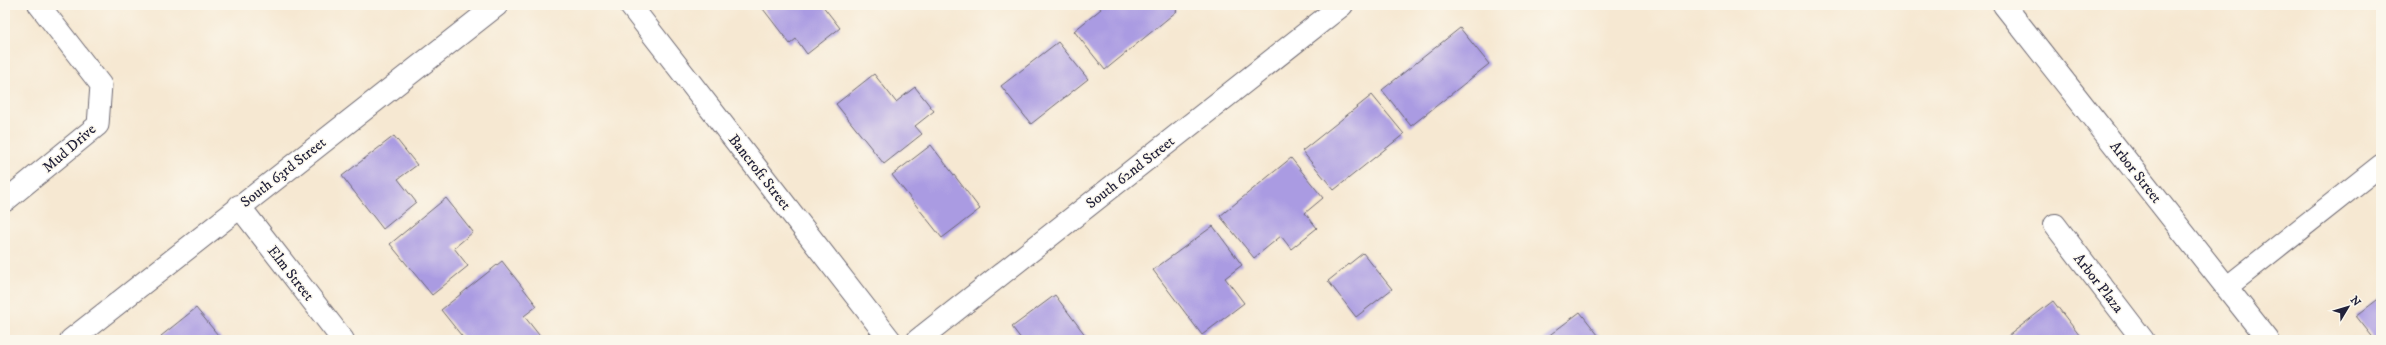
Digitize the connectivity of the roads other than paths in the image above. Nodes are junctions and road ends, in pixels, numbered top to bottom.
1 (39, 5) edge
2 (497, 5) edge
3 (630, 5) edge
4 (1342, 5) edge
5 (2004, 5) edge
6 (2381, 166) edge
7 (5, 201) edge
8 (239, 206) junction
9 (2055, 225) dead end
10 (2227, 287) junction
11 (71, 340) edge
12 (343, 340) edge
13 (890, 340) edge
14 (918, 340) edge
15 (2143, 340) edge
16 (2268, 340) edge

1 - 7 lane, Mud Drive
2 - 8 street, South 63rd Street
3 - 13 street, Bancroft Street
4 - 14 street, South 62nd Street
5 - 10 street, Arbor Street
6 - 10 lane
8 - 11 street, South 63rd Street
8 - 12 street, Elm Street
9 - 15 street, Arbor Plaza
10 - 16 street, Arbor Street

